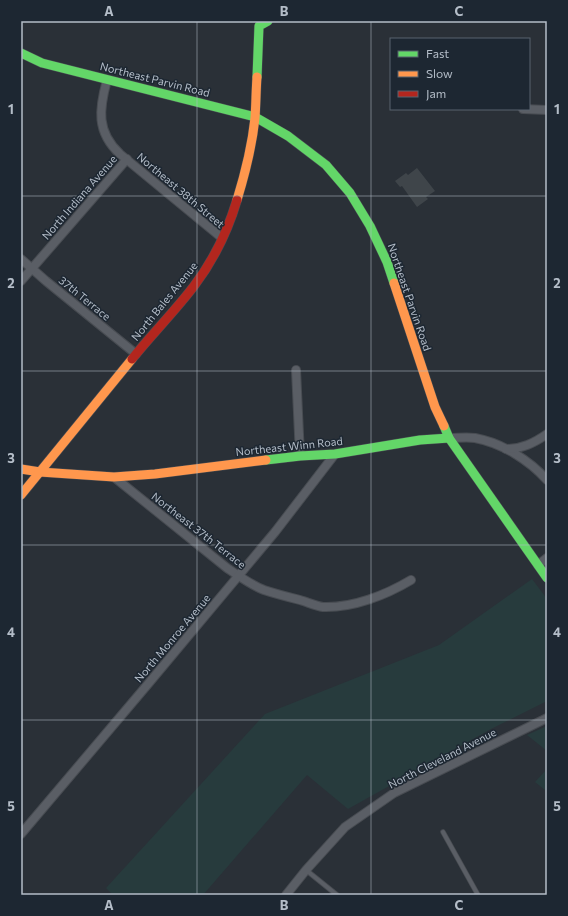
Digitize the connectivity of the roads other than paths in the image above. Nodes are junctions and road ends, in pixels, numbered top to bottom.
1 (268, 21) edge
2 (258, 23) edge
3 (21, 53) edge
4 (107, 80) junction
5 (530, 109) edge
6 (547, 110) edge
7 (255, 117) junction
8 (127, 159) junction
9 (222, 238) junction
10 (21, 259) edge
11 (32, 269) junction
12 (21, 281) edge
13 (136, 354) junction
14 (296, 370) dead end
15 (547, 434) edge
16 (450, 438) junction
17 (506, 449) junction
18 (335, 454) junction
19 (300, 456) junction
20 (21, 469) edge
21 (40, 472) junction
22 (114, 477) junction
23 (547, 480) edge
24 (21, 495) edge
25 (547, 558) edge
26 (538, 565) junction
27 (238, 576) junction
28 (547, 578) edge
29 (411, 580) dead end
30 (547, 718) edge
31 (443, 832) dead end
32 (21, 834) edge
33 (306, 870) junction
34 (286, 895) edge
35 (337, 895) edge
36 (478, 895) edge

1 - 2 street, North Bales Avenue
2 - 7 street, North Bales Avenue
3 - 4 street, Northeast Parvin Road
4 - 7 street, Northeast Parvin Road
4 - 8 street, North Indiana Avenue
5 - 6 street
7 - 9 street, North Bales Avenue
7 - 16 street, Northeast Parvin Road
8 - 9 street, Northeast 38th Street
8 - 11 street, North Indiana Avenue
9 - 13 street, North Bales Avenue
10 - 11 street, 37th Terrace
11 - 12 street, North Indiana Avenue
11 - 13 street, 37th Terrace
13 - 21 street, North Bales Avenue
14 - 19 street
15 - 17 street
16 - 17 street, Northeast Winn Road
16 - 18 street, Northeast Winn Road
16 - 26 street, Northeast Parvin Road
17 - 23 street, Northeast Winn Road
18 - 19 street, Northeast Winn Road
18 - 27 street, North Monroe Avenue
19 - 22 street, Northeast Winn Road
20 - 21 street, Northeast Winn Road
21 - 22 street, Northeast Winn Road
21 - 24 street, North Bales Avenue
22 - 27 street, Northeast 37th Terrace
25 - 26 street
26 - 28 street, Northeast Parvin Road
27 - 29 street, Northeast 37th Terrace
27 - 32 street, North Monroe Avenue
30 - 33 street, North Cleveland Avenue
31 - 36 lane
33 - 34 street, North Cleveland Avenue
33 - 35 lane

